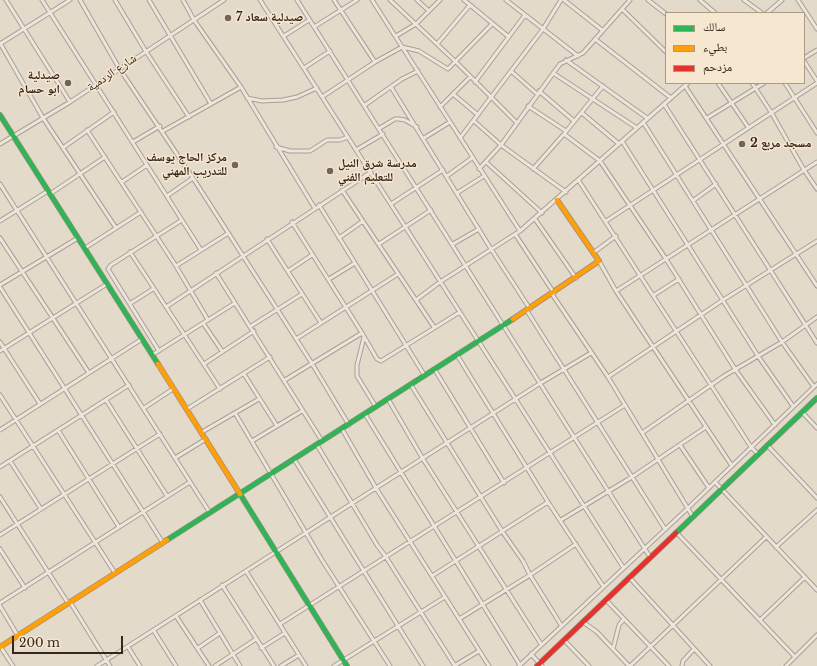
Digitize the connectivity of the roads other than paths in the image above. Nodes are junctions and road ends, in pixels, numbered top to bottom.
1 (6, 0) edge
2 (42, 0) edge
3 (70, 0) edge
4 (80, 0) edge
5 (115, 0) edge
6 (149, 0) edge
7 (183, 0) edge
8 (224, 0) edge
9 (260, 0) edge
10 (297, 0) edge
11 (334, 0) edge
12 (357, 0) edge
13 (372, 0) edge
14 (390, 0) edge
15 (417, 0) edge
16 (440, 0) edge
17 (464, 0) edge
18 (506, 0) edge
19 (563, 0) edge
20 (622, 0) edge
21 (630, 0) edge
22 (648, 0) edge
23 (700, 0) edge
24 (744, 0) edge
25 (782, 0) edge
26 (798, 0) edge
27 (627, 3) junction
28 (470, 5) junction
29 (622, 9) junction
30 (341, 11) junction
31 (50, 12) junction
32 (429, 12) junction
33 (714, 12) edge
34 (761, 12) edge
35 (771, 12) edge
36 (665, 13) edge
37 (525, 15) junction
38 (194, 20) junction
39 (309, 20) junction
40 (416, 24) junction
41 (492, 24) junction
42 (314, 27) junction
43 (24, 28) junction
44 (543, 29) junction
45 (817, 29) edge
46 (602, 30) junction
47 (169, 35) junction
48 (284, 36) junction
49 (396, 36) junction
50 (508, 37) junction
51 (595, 39) junction
52 (0, 43) edge
53 (437, 44) junction
54 (402, 47) junction
55 (145, 50) junction
56 (817, 50) edge
57 (330, 51) junction
58 (665, 51) edge
59 (578, 56) junction
60 (805, 58) edge
61 (566, 60) junction
62 (805, 61) edge
63 (374, 62) junction
64 (456, 62) junction
65 (119, 68) junction
66 (304, 68) junction
67 (418, 71) junction
68 (511, 71) junction
69 (553, 73) junction
70 (470, 77) junction
71 (349, 80) junction
72 (475, 82) junction
73 (817, 82) edge
74 (94, 84) junction
75 (687, 84) edge
76 (719, 84) edge
77 (753, 84) edge
78 (763, 84) edge
79 (786, 84) edge
80 (603, 86) junction
81 (241, 87) junction
82 (391, 87) junction
83 (317, 88) junction
84 (756, 89) junction
85 (538, 93) junction
86 (453, 94) junction
87 (322, 97) junction
88 (491, 97) junction
89 (794, 97) junction
90 (247, 98) junction
91 (671, 98) junction
92 (593, 99) junction
93 (70, 102) junction
94 (211, 104) junction
95 (664, 104) junction
96 (731, 104) junction
97 (365, 105) junction
98 (528, 106) junction
99 (440, 107) junction
100 (114, 112) junction
101 (771, 112) junction
102 (582, 113) junction
103 (0, 115) edge
104 (478, 115) junction
105 (189, 117) junction
106 (43, 118) junction
107 (647, 118) junction
108 (707, 118) junction
109 (474, 121) junction
110 (450, 122) junction
111 (516, 122) junction
112 (574, 122) junction
113 (643, 122) junction
114 (160, 126) junction
115 (748, 127) junction
116 (380, 128) junction
117 (418, 128) junction
118 (637, 128) junction
119 (87, 130) junction
120 (163, 131) junction
121 (565, 133) junction
122 (817, 133) edge
123 (383, 134) junction
124 (13, 136) junction
125 (348, 137) junction
126 (424, 138) junction
127 (460, 138) junction
128 (622, 141) junction
129 (133, 142) junction
130 (724, 143) junction
131 (0, 144) edge
132 (619, 144) junction
133 (500, 145) junction
134 (64, 147) junction
135 (276, 147) junction
136 (356, 150) junction
137 (105, 157) junction
138 (472, 158) junction
139 (699, 158) junction
140 (600, 161) junction
141 (486, 162) junction
142 (817, 162) edge
143 (147, 165) junction
144 (533, 168) junction
145 (479, 169) junction
146 (443, 170) junction
147 (804, 170) junction
148 (370, 172) junction
149 (81, 174) junction
150 (676, 174) junction
151 (446, 176) junction
152 (484, 176) junction
153 (194, 178) junction
154 (578, 181) junction
155 (122, 182) junction
156 (0, 184) edge
157 (716, 184) junction
158 (417, 187) junction
159 (653, 189) junction
160 (817, 189) edge
161 (342, 190) junction
162 (566, 192) junction
163 (49, 193) junction
164 (457, 193) junction
165 (167, 196) junction
166 (760, 199) junction
167 (557, 200) junction
168 (694, 200) junction
169 (391, 204) junction
170 (318, 205) junction
171 (630, 205) junction
172 (314, 207) junction
173 (431, 210) junction
174 (17, 211) junction
175 (141, 212) junction
176 (542, 213) junction
177 (736, 214) junction
178 (535, 219) junction
179 (182, 220) junction
180 (0, 221) edge
181 (363, 221) junction
182 (606, 221) junction
183 (292, 222) junction
184 (405, 227) junction
185 (116, 228) junction
186 (479, 229) junction
187 (712, 229) junction
188 (520, 231) junction
189 (227, 234) junction
190 (515, 234) junction
191 (156, 236) junction
192 (616, 236) junction
193 (0, 238) edge
194 (78, 238) junction
195 (339, 238) junction
196 (267, 239) junction
197 (817, 241) edge
198 (379, 244) junction
199 (453, 244) junction
200 (688, 244) junction
201 (84, 248) junction
202 (491, 249) junction
203 (201, 250) junction
204 (130, 252) junction
205 (593, 253) junction
206 (797, 254) junction
207 (312, 255) junction
208 (242, 256) junction
209 (46, 257) junction
210 (666, 259) junction
211 (599, 261) junction
212 (355, 263) junction
213 (466, 265) junction
214 (176, 266) junction
215 (288, 271) junction
216 (770, 271) junction
217 (22, 272) junction
218 (216, 273) junction
219 (398, 274) junction
220 (641, 275) junction
221 (576, 278) junction
222 (329, 279) junction
223 (679, 279) junction
224 (440, 282) junction
225 (107, 284) junction
226 (747, 285) junction
227 (0, 286) edge
228 (817, 286) edge
229 (153, 289) junction
230 (190, 290) junction
231 (372, 291) junction
232 (616, 291) junction
233 (553, 293) junction
234 (302, 294) junction
235 (654, 295) junction
236 (416, 300) junction
237 (723, 300) junction
238 (76, 303) junction
239 (235, 303) junction
240 (131, 304) junction
241 (166, 307) junction
242 (347, 307) junction
243 (277, 310) junction
244 (528, 310) junction
245 (460, 312) junction
246 (700, 314) junction
247 (817, 317) edge
248 (52, 318) junction
249 (208, 320) junction
250 (203, 323) junction
251 (321, 323) junction
252 (505, 325) junction
253 (805, 325) junction
254 (251, 326) junction
255 (434, 327) junction
256 (254, 331) junction
257 (677, 331) junction
258 (29, 332) junction
259 (183, 335) junction
260 (363, 335) junction
261 (142, 339) junction
262 (296, 339) junction
263 (479, 341) junction
264 (0, 342) edge
265 (782, 342) junction
266 (817, 343) edge
267 (407, 344) junction
268 (4, 348) junction
269 (654, 348) junction
270 (0, 351) edge
271 (160, 351) junction
272 (222, 351) junction
273 (591, 353) junction
274 (152, 355) junction
275 (457, 355) junction
276 (758, 356) junction
277 (270, 357) junction
278 (112, 358) junction
279 (311, 362) junction
280 (204, 364) junction
281 (564, 368) junction
282 (735, 369) junction
283 (434, 370) junction
284 (89, 373) junction
285 (244, 374) junction
286 (425, 376) junction
287 (608, 378) junction
288 (285, 380) junction
289 (539, 384) junction
290 (712, 384) junction
291 (129, 385) junction
292 (411, 385) junction
293 (816, 386) edge
294 (64, 388) junction
295 (174, 389) junction
296 (220, 389) junction
297 (0, 395) edge
298 (259, 398) junction
299 (817, 398) edge
300 (388, 399) junction
301 (516, 399) junction
302 (106, 400) junction
303 (688, 400) junction
304 (40, 404) junction
305 (625, 405) junction
306 (794, 406) junction
307 (376, 407) junction
308 (144, 408) junction
309 (187, 409) junction
310 (302, 411) junction
311 (802, 412) junction
312 (235, 413) junction
313 (365, 414) junction
314 (493, 414) junction
315 (82, 416) junction
316 (16, 420) junction
317 (597, 424) junction
318 (349, 425) junction
319 (775, 425) junction
320 (277, 426) junction
321 (706, 427) junction
322 (470, 428) junction
323 (817, 428) edge
324 (342, 429) junction
325 (0, 430) edge
326 (58, 430) junction
327 (201, 432) junction
328 (642, 433) junction
329 (160, 434) junction
330 (574, 438) junction
331 (206, 439) junction
332 (252, 442) junction
333 (322, 442) junction
334 (447, 444) junction
335 (34, 445) junction
336 (317, 445) junction
337 (680, 445) junction
338 (767, 445) junction
339 (136, 447) junction
340 (752, 447) junction
341 (551, 452) junction
342 (758, 454) junction
343 (175, 458) junction
344 (294, 459) junction
345 (423, 459) junction
346 (657, 460) junction
347 (10, 461) junction
348 (112, 462) junction
349 (732, 466) junction
350 (0, 467) edge
351 (528, 468) junction
352 (400, 472) junction
353 (271, 474) junction
354 (632, 477) junction
355 (88, 479) junction
356 (190, 482) junction
357 (715, 482) junction
358 (504, 483) junction
359 (376, 488) junction
360 (709, 488) junction
361 (721, 488) junction
362 (608, 492) junction
363 (66, 494) junction
364 (239, 494) junction
365 (167, 496) junction
366 (0, 497) edge
367 (481, 497) junction
368 (817, 498) edge
369 (548, 502) junction
370 (353, 504) junction
371 (584, 505) junction
372 (688, 508) junction
373 (41, 509) junction
374 (817, 510) edge
375 (143, 512) junction
376 (457, 512) junction
377 (210, 513) junction
378 (693, 517) junction
379 (330, 519) junction
380 (561, 520) junction
381 (18, 524) junction
382 (119, 527) junction
383 (434, 527) junction
384 (665, 530) junction
385 (502, 531) junction
386 (676, 532) junction
387 (306, 533) junction
388 (0, 535) edge
389 (766, 536) junction
390 (410, 542) junction
391 (96, 543) junction
392 (163, 543) junction
393 (576, 544) junction
394 (480, 546) junction
395 (776, 547) junction
396 (644, 548) junction
397 (0, 549) edge
398 (275, 553) junction
399 (386, 557) junction
400 (650, 557) junction
401 (456, 561) junction
402 (623, 567) junction
403 (246, 570) junction
404 (363, 572) junction
405 (48, 573) junction
406 (115, 573) junction
407 (432, 576) junction
408 (530, 576) junction
409 (805, 577) junction
410 (629, 578) junction
411 (722, 579) junction
412 (222, 586) junction
413 (603, 586) junction
414 (340, 587) junction
415 (25, 588) junction
416 (508, 590) junction
417 (817, 590) edge
418 (445, 597) junction
419 (200, 600) junction
420 (606, 600) junction
421 (69, 602) junction
422 (484, 604) junction
423 (0, 605) edge
424 (309, 607) junction
425 (421, 612) junction
426 (176, 616) junction
427 (459, 619) junction
428 (624, 619) junction
429 (760, 620) junction
430 (583, 622) junction
431 (280, 624) junction
432 (561, 625) junction
433 (672, 625) junction
434 (398, 627) junction
435 (154, 631) junction
436 (220, 633) junction
437 (285, 633) junction
438 (817, 634) edge
439 (18, 636) junction
440 (256, 640) junction
441 (564, 640) junction
442 (375, 642) junction
443 (541, 644) junction
444 (0, 646) edge
445 (650, 646) junction
446 (128, 647) junction
447 (198, 648) junction
448 (262, 648) junction
449 (613, 649) junction
450 (694, 649) junction
451 (479, 651) junction
452 (233, 654) junction
453 (532, 654) junction
454 (299, 655) junction
455 (795, 657) junction
456 (106, 660) junction
457 (343, 660) junction
458 (519, 665) edge
459 (540, 665) edge
460 (13, 666) edge
461 (97, 666) edge
462 (110, 666) edge
463 (140, 666) edge
464 (176, 666) edge
465 (209, 666) edge
466 (215, 666) edge
467 (240, 666) edge
468 (274, 666) edge
469 (281, 666) edge
470 (306, 666) edge
471 (334, 666) edge
472 (346, 666) edge
473 (390, 666) edge
474 (423, 666) edge
475 (455, 666) edge
476 (489, 666) edge
477 (589, 666) edge
478 (630, 666) edge
479 (669, 666) edge
480 (682, 666) edge
481 (710, 666) edge
482 (786, 666) edge

1 - 43 street
2 - 31 street
3 - 31 street
4 - 65 street
5 - 55 street
6 - 47 street
7 - 38 street
8 - 38 street, شارع الردمية
9 - 48 street
10 - 39 street
11 - 30 street
12 - 30 street
13 - 49 street
14 - 40 street
15 - 32 street
16 - 32 street
17 - 28 street
18 - 37 street
19 - 44 street
19 - 46 street
20 - 27 street
21 - 27 street
22 - 36 street
23 - 33 street
24 - 34 street
25 - 35 street
26 - 45 street
27 - 29 street
28 - 41 street
28 - 53 street
29 - 46 street
29 - 58 street
30 - 42 street
30 - 63 street
31 - 43 street
31 - 74 street
32 - 40 street
37 - 44 street
37 - 50 street
38 - 47 street, شارع الردمية
38 - 81 street
39 - 42 street
39 - 48 street
40 - 49 street
40 - 53 street
41 - 50 street
41 - 64 street
42 - 57 street
43 - 52 street
43 - 93 street
44 - 59 street
44 - 68 street
46 - 51 street
47 - 55 street, شارع الردمية
47 - 94 street
48 - 66 street
49 - 54 street
50 - 72 street
51 - 59 street
51 - 91 street
52 - 106 street
53 - 64 street
54 - 63 street
54 - 64 street
54 - 67 street
55 - 65 street, شارع الردمية
55 - 105 street
56 - 60 street
57 - 66 street
57 - 71 street
59 - 61 street
61 - 69 street
61 - 80 street
62 - 73 street
63 - 71 street
64 - 70 street
65 - 74 street, شارع الردمية
65 - 114 street
66 - 83 street
67 - 82 street
67 - 99 street
68 - 85 street
68 - 88 street
69 - 85 street
69 - 92 street
70 - 72 street
70 - 86 street
71 - 87 street
71 - 97 street
72 - 88 street
73 - 89 street
74 - 93 street, شارع الردمية
74 - 100 street
75 - 91 street
75 - 108 street
76 - 96 street
77 - 84 street
78 - 84 street
79 - 89 street
80 - 92 street
80 - 107 street
81 - 90 street
81 - 94 street
82 - 97 street
82 - 117 street
83 - 87 street
83 - 90 street
84 - 96 street
84 - 101 street
85 - 98 street
85 - 112 street
86 - 99 street
86 - 104 street
87 - 125 street
88 - 104 street
88 - 111 street
89 - 101 street
89 - 122 street
90 - 135 street
91 - 95 street
92 - 102 street
92 - 118 street
93 - 106 street, شارع الردمية
94 - 105 street
95 - 107 street
95 - 139 street
96 - 108 street
96 - 115 street
97 - 116 street
98 - 111 street
98 - 121 street
99 - 110 street
100 - 119 street
100 - 129 street
101 - 115 street
101 - 147 street
102 - 112 street
102 - 132 street
103 - 124 street
104 - 109 street
105 - 120 street
106 - 124 street, شارع الردمية
106 - 134 street
107 - 113 street
108 - 130 street
109 - 127 street
109 - 133 street
110 - 126 street
110 - 127 street
111 - 133 street
112 - 121 street
113 - 118 street
113 - 150 street
114 - 120 street
114 - 129 street
115 - 130 street
116 - 117 street
116 - 123 street
117 - 126 street
118 - 128 street
119 - 134 street
119 - 137 street
120 - 153 street
121 - 140 street
121 - 144 street
123 - 136 street
123 - 158 street
124 - 131 street, شارع الردمية
124 - 163 street
125 - 135 street
125 - 136 street
126 - 146 street
127 - 138 street
128 - 132 street
128 - 159 street
129 - 143 street
130 - 139 street
130 - 166 street
132 - 140 street
133 - 141 street
133 - 144 street
134 - 149 street
135 - 172 street
136 - 148 street
137 - 149 street
137 - 155 street
138 - 145 street
138 - 151 street
139 - 150 street
139 - 157 street
140 - 154 street
140 - 171 street
141 - 145 street
141 - 176 street
142 - 147 street
143 - 155 street
143 - 165 street
144 - 162 street
145 - 152 street
146 - 151 street
146 - 158 street
147 - 160 street
147 - 166 street
148 - 161 street
148 - 169 street
149 - 163 street
149 - 185 street
150 - 159 street
150 - 168 street
151 - 164 street
152 - 164 street
152 - 188 street
153 - 165 street
153 - 189 street
154 - 162 street
154 - 182 street
155 - 175 street
156 - 174 street
157 - 168 street
157 - 177 street
158 - 169 street
158 - 173 street
159 - 171 street
159 - 200 street
161 - 170 street
161 - 181 street
162 - 167 street
163 - 174 street
163 - 194 street
164 - 186 street
165 - 179 street
166 - 177 street
166 - 206 street
167 - 176 street
167 - 205 street
168 - 187 street
169 - 184 street
170 - 172 street
170 - 195 street
171 - 182 street
171 - 210 street
172 - 183 street
173 - 184 street
173 - 199 street
174 - 180 street
174 - 209 street
175 - 185 street
175 - 191 street
176 - 178 street
177 - 187 street
177 - 216 street
178 - 188 street
178 - 221 street
179 - 191 street
179 - 203 street
181 - 195 street
181 - 198 street
182 - 192 street
183 - 196 street
183 - 207 street
184 - 198 street
184 - 224 street
185 - 201 street
186 - 199 street
186 - 202 street
187 - 200 street
187 - 226 street
188 - 190 street
189 - 203 street
189 - 208 street
190 - 202 street
190 - 233 street
191 - 204 street
191 - 214 street
192 - 205 street
192 - 220 street
193 - 217 street
194 - 201 street
194 - 209 street
195 - 212 street
196 - 208 street
196 - 215 street
197 - 206 street
198 - 219 street
199 - 213 street
200 - 210 street
200 - 237 street
201 - 225 street
202 - 213 street
202 - 244 street
203 - 214 street
204 - 229 street
204 - 240 street
205 - 211 street
206 - 216 street
206 - 228 street
207 - 215 street
207 - 222 street
208 - 218 street
208 - 243 street
209 - 217 street
209 - 238 street
210 - 220 street
210 - 223 street
211 - 221 street
211 - 232 street
212 - 222 street
212 - 231 street
213 - 224 street
213 - 252 street
214 - 230 street
215 - 234 street
216 - 226 street
216 - 253 street
217 - 227 street
217 - 248 street
218 - 230 street
218 - 239 street
219 - 231 street
219 - 236 street
220 - 232 street
220 - 235 street
221 - 233 street
222 - 242 street
223 - 235 street
223 - 246 street
224 - 236 street
224 - 245 street
225 - 238 street
225 - 261 street
226 - 237 street
226 - 265 street
227 - 258 street
229 - 240 street
229 - 241 street
230 - 241 street
230 - 249 street
231 - 242 street
231 - 267 street
232 - 269 street
233 - 244 street
233 - 273 street
234 - 243 street
234 - 251 street
235 - 257 street
236 - 255 street
237 - 246 street
237 - 276 street
238 - 248 street
238 - 278 street
239 - 249 street
239 - 254 street
240 - 271 street
241 - 259 street
242 - 251 street
242 - 260 street
243 - 254 street
243 - 262 street
244 - 252 street
244 - 281 street
245 - 255 street
245 - 263 street
246 - 257 street
246 - 282 street
247 - 253 street
248 - 258 street
248 - 284 street
249 - 250 street
250 - 259 street
250 - 272 street
251 - 262 street
252 - 263 street
252 - 289 street
253 - 265 street
253 - 266 street
254 - 256 street
255 - 267 street
256 - 272 street
256 - 277 street
257 - 269 street
257 - 290 street
258 - 268 street
258 - 294 street
259 - 271 street
259 - 280 street
260 - 267 street
260 - 279 street
260 - 307 street
261 - 274 street
261 - 278 street
262 - 279 street
263 - 275 street
263 - 301 street
264 - 268 street
265 - 276 street
265 - 293 street
267 - 286 street
268 - 270 street
268 - 304 street
269 - 287 street
269 - 303 street
271 - 274 street
272 - 280 street
273 - 281 street
273 - 287 street
274 - 295 street
275 - 283 street
275 - 314 street
276 - 282 street
276 - 306 street
277 - 285 street
277 - 288 street
278 - 284 street
278 - 291 street
279 - 288 street
279 - 318 street
280 - 296 street
281 - 289 street
281 - 317 street
282 - 290 street
282 - 319 street
283 - 286 street
283 - 322 street
284 - 294 street
285 - 296 street
285 - 298 street
286 - 292 street
287 - 305 street
288 - 310 street
289 - 301 street
289 - 330 street
290 - 303 street
290 - 340 street
291 - 302 street
291 - 308 street
292 - 300 street
292 - 334 street
293 - 306 street
294 - 304 street
294 - 315 street
295 - 308 street
295 - 309 street
296 - 309 street
297 - 316 street
298 - 312 street
298 - 320 street
299 - 311 street
300 - 307 street
300 - 345 street
301 - 314 street
301 - 341 street
302 - 315 street
302 - 339 street
303 - 321 street
303 - 328 street
304 - 316 street
305 - 317 street
305 - 328 street
306 - 319 street
307 - 313 street
308 - 329 street
309 - 327 street
310 - 320 street
310 - 333 street
311 - 323 street
311 - 338 street
312 - 327 street
312 - 332 street
313 - 318 street
313 - 352 street
314 - 322 street
314 - 351 street
315 - 326 street
315 - 348 street
316 - 325 street
316 - 335 street
317 - 330 street
317 - 354 street
318 - 324 street
319 - 340 street
320 - 332 street
321 - 337 street
321 - 349 street
322 - 334 street
322 - 358 street
324 - 333 street
324 - 359 street
326 - 335 street
326 - 355 street
327 - 331 street
328 - 346 street
329 - 339 street
329 - 343 street
330 - 341 street
330 - 362 street
331 - 343 street
331 - 364 street
332 - 353 street
333 - 336 street
334 - 345 street
334 - 367 street
335 - 347 street
335 - 363 street
336 - 344 street
336 - 370 street
337 - 346 street
337 - 360 street
338 - 342 street
338 - 368 street
339 - 348 street
339 - 365 street
340 - 342 street
340 - 349 street
341 - 351 street
341 - 371 street
342 - 361 street
343 - 356 street
344 - 353 street
344 - 379 street
345 - 352 street
345 - 376 street
346 - 354 street
346 - 372 street
347 - 350 street
347 - 373 street
348 - 355 street
348 - 375 street
349 - 357 street
351 - 358 street
351 - 369 street
352 - 359 street
352 - 383 street
353 - 364 street
353 - 387 street
354 - 362 street
354 - 384 street
355 - 363 street
355 - 382 street
356 - 365 street
356 - 377 street
357 - 360 street
357 - 361 street
358 - 367 street
359 - 370 street
359 - 390 street
360 - 372 street
361 - 378 street
361 - 389 street
362 - 371 street
362 - 396 street
363 - 373 street
363 - 391 street
364 - 377 street
364 - 398 street
365 - 375 street
366 - 381 street
367 - 376 street
367 - 385 street
369 - 380 street
369 - 385 street
370 - 379 street
370 - 399 street
371 - 380 street
371 - 402 street
372 - 378 street
372 - 384 street
373 - 381 street
374 - 395 street
375 - 382 street
375 - 392 street
376 - 383 street
376 - 394 street
377 - 392 street
378 - 386 street
379 - 387 street
379 - 404 street
380 - 393 street
381 - 388 street
381 - 405 street
382 - 391 street
383 - 390 street
383 - 401 street
384 - 396 street
385 - 394 street
385 - 408 street
386 - 400 street
386 - 411 street
387 - 398 street
387 - 414 street
389 - 395 street
389 - 411 street
390 - 399 street
390 - 407 street
391 - 405 street
391 - 406 street
392 - 406 street
393 - 408 street
393 - 413 street
394 - 401 street
394 - 416 street
395 - 409 street
396 - 400 street
396 - 402 street
397 - 415 street
398 - 403 street
398 - 424 street
399 - 404 street
399 - 425 street
400 - 410 street
401 - 407 street
401 - 422 street
402 - 413 street
403 - 412 street
403 - 431 street
404 - 414 street
404 - 434 street
405 - 415 street
405 - 421 street
406 - 421 street
407 - 418 street
408 - 416 street
408 - 432 street
409 - 417 street
409 - 429 street
410 - 420 street
410 - 433 street
411 - 429 street
411 - 433 street
412 - 419 street
412 - 440 street
413 - 432 street
414 - 424 street
414 - 442 street
415 - 423 street
416 - 422 street
416 - 443 street
418 - 425 street
418 - 427 street
419 - 426 street
419 - 436 street
420 - 428 street
420 - 430 street
421 - 439 street
421 - 456 street
422 - 427 street
422 - 458 street
423 - 439 street
424 - 431 street
424 - 457 street
425 - 434 street
425 - 475 street
426 - 435 street
426 - 447 street
427 - 451 street
428 - 445 street
428 - 449 street
429 - 455 street
430 - 441 street
430 - 449 street
431 - 437 street
432 - 443 street
433 - 445 street
433 - 450 street
434 - 442 street
434 - 474 street
435 - 446 street
435 - 464 street
436 - 447 street
436 - 452 street
437 - 448 street
437 - 454 street
438 - 455 street
439 - 444 street
440 - 448 street
440 - 452 street
441 - 459 street
441 - 477 street
442 - 457 street
442 - 473 street
443 - 453 street
444 - 460 street
445 - 478 street
445 - 479 street
446 - 456 street
446 - 463 street
447 - 465 street
448 - 468 street
449 - 478 street
450 - 480 street
450 - 481 street
451 - 475 street
451 - 476 street
452 - 466 street
452 - 467 street
453 - 458 street
453 - 459 street
454 - 469 street
454 - 470 street
455 - 482 street
456 - 461 street
456 - 462 street
457 - 471 street
457 - 472 street

